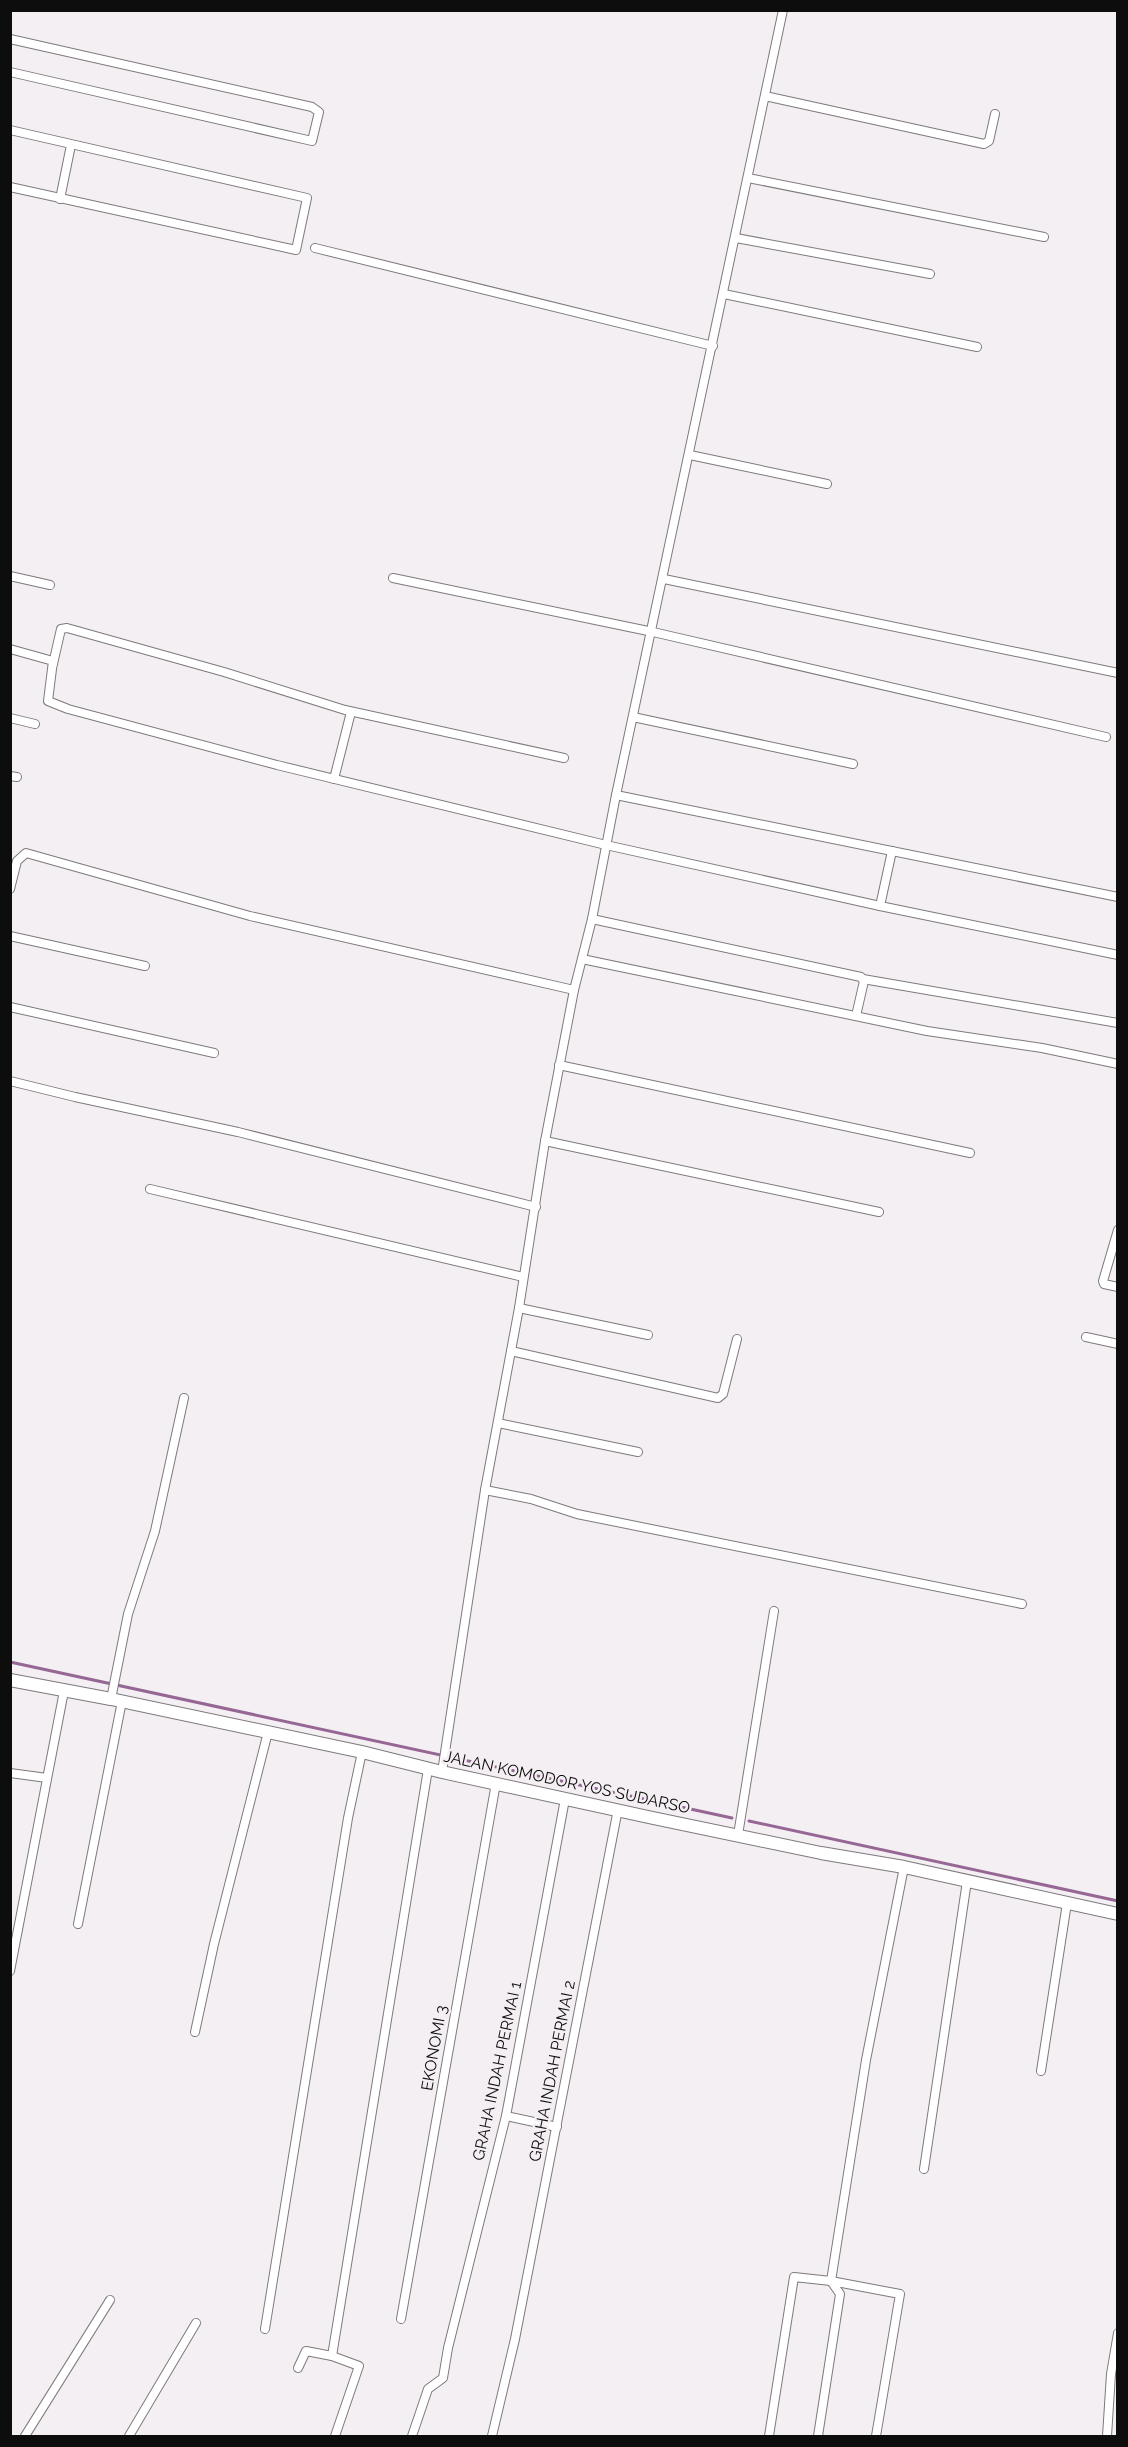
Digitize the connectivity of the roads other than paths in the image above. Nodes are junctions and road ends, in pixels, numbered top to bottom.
1 (783, 10) edge
2 (10, 39) edge
3 (10, 72) edge
4 (765, 96) junction
5 (995, 114) dead end
6 (10, 130) edge
7 (71, 145) junction
8 (748, 178) junction
9 (10, 187) edge
10 (60, 199) junction
11 (1044, 237) dead end
12 (736, 238) junction
13 (315, 248) dead end
14 (930, 274) dead end
15 (724, 294) junction
16 (713, 345) junction
17 (977, 347) dead end
18 (690, 455) junction
19 (827, 484) dead end
20 (10, 576) edge
21 (393, 578) dead end
22 (664, 579) junction
23 (50, 585) dead end
24 (653, 632) junction
25 (10, 649) edge
26 (53, 664) junction
27 (1118, 674) edge
28 (351, 712) junction
29 (633, 717) junction
30 (10, 718) edge
31 (35, 724) dead end
32 (1106, 737) dead end
33 (564, 758) dead end
34 (853, 764) dead end
35 (334, 779) junction
36 (616, 795) junction
37 (606, 845) junction
38 (892, 851) junction
39 (10, 889) edge
40 (1118, 897) edge
41 (880, 906) junction
42 (592, 919) junction
43 (10, 936) edge
44 (1118, 955) edge
45 (582, 959) junction
46 (145, 966) dead end
47 (863, 979) junction
48 (574, 990) junction
49 (10, 1007) edge
50 (856, 1016) junction
51 (1118, 1023) edge
52 (214, 1053) dead end
53 (1118, 1064) edge
54 (559, 1065) junction
55 (10, 1081) edge
56 (545, 1141) junction
57 (970, 1153) dead end
58 (150, 1189) dead end
59 (536, 1207) junction
60 (879, 1212) dead end
61 (1118, 1230) edge
62 (523, 1277) junction
63 (1118, 1287) edge
64 (519, 1308) junction
65 (648, 1335) dead end
66 (1086, 1337) dead end
67 (737, 1339) dead end
68 (1118, 1344) edge
69 (511, 1351) junction
70 (184, 1398) dead end
71 (498, 1423) junction
72 (638, 1452) dead end
73 (485, 1490) junction
74 (1022, 1604) dead end
75 (774, 1611) dead end
76 (10, 1680) edge
77 (64, 1691) junction
78 (116, 1696) junction
79 (268, 1732) junction
80 (362, 1752) junction
81 (443, 1767) junction
82 (428, 1768) junction
83 (10, 1773) edge
84 (47, 1778) junction
85 (496, 1783) junction
86 (565, 1799) junction
87 (618, 1809) junction
88 (738, 1834) junction
89 (904, 1867) junction
90 (968, 1881) junction
91 (1067, 1903) junction
92 (1118, 1914) edge
93 (78, 1924) dead end
94 (10, 1971) edge
95 (195, 2032) dead end
96 (1041, 2070) dead end
97 (506, 2116) junction
98 (557, 2127) junction
99 (924, 2169) dead end
100 (831, 2281) junction
101 (110, 2300) dead end
102 (401, 2319) dead end
103 (196, 2323) dead end
104 (265, 2328) dead end
105 (1118, 2334) edge
106 (332, 2356) junction
107 (298, 2368) dead end
108 (25, 2436) edge
109 (129, 2436) edge
110 (335, 2436) edge
111 (412, 2436) edge
112 (492, 2436) edge
113 (769, 2436) edge
114 (818, 2436) edge
115 (876, 2436) edge
116 (1107, 2436) edge

1 - 4 street
2 - 3 street
4 - 5 street
4 - 8 street
6 - 7 street
7 - 10 street
7 - 10 street
8 - 11 street
8 - 12 street
9 - 10 street
12 - 14 street
12 - 15 street
13 - 16 street
15 - 16 street
15 - 17 street
16 - 18 street
18 - 19 street
18 - 22 street
20 - 23 street
21 - 24 street
22 - 24 street
22 - 27 street
24 - 29 street
24 - 32 street
25 - 26 street
26 - 28 street
26 - 35 street
28 - 33 street
28 - 35 street
29 - 34 street
29 - 36 street
30 - 31 street
35 - 37 street
36 - 37 street
36 - 38 street
37 - 41 street
37 - 42 street
38 - 40 street
38 - 41 street
39 - 48 street
41 - 44 street
42 - 45 street
42 - 47 street
43 - 46 street
45 - 48 street
45 - 50 street
47 - 50 street
47 - 51 street
48 - 54 street
49 - 52 street
50 - 53 street
54 - 56 street
54 - 57 street
55 - 59 street
56 - 59 street
56 - 60 street
58 - 62 street
59 - 62 street
61 - 63 street
62 - 64 street
64 - 65 street
64 - 69 street
66 - 68 street
67 - 69 street
69 - 71 street
70 - 78 street
71 - 72 street
71 - 73 street
73 - 74 street
73 - 81 street
75 - 88 street
76 - 77 street, JALAN KOMODOR YOS SUDARSO
77 - 78 street, JALAN KOMODOR YOS SUDARSO
77 - 84 street
78 - 79 street, JALAN KOMODOR YOS SUDARSO
78 - 93 street
79 - 80 street, JALAN KOMODOR YOS SUDARSO
79 - 95 street
80 - 82 street, JALAN KOMODOR YOS SUDARSO
80 - 104 street
81 - 82 street, JALAN KOMODOR YOS SUDARSO
81 - 85 street, JALAN KOMODOR YOS SUDARSO
82 - 106 street
83 - 84 street
84 - 94 street
85 - 86 street, JALAN KOMODOR YOS SUDARSO
85 - 102 street, EKONOMI 3
86 - 87 street, JALAN KOMODOR YOS SUDARSO
86 - 97 street, GRAHA INDAH PERMAI 1
87 - 88 street, JALAN KOMODOR YOS SUDARSO
87 - 98 street, GRAHA INDAH PERMAI 2
88 - 89 street, JALAN KOMODOR YOS SUDARSO
89 - 90 street, JALAN KOMODOR YOS SUDARSO
89 - 100 street
90 - 91 street, JALAN KOMODOR YOS SUDARSO
90 - 99 street
91 - 92 street, JALAN KOMODOR YOS SUDARSO
91 - 96 street
97 - 98 street
97 - 111 street, GRAHA INDAH PERMAI 1
98 - 112 street, GRAHA INDAH PERMAI 2
100 - 113 street
100 - 114 street
100 - 115 street
101 - 108 street
103 - 109 street
105 - 116 street
106 - 107 street
106 - 110 street

